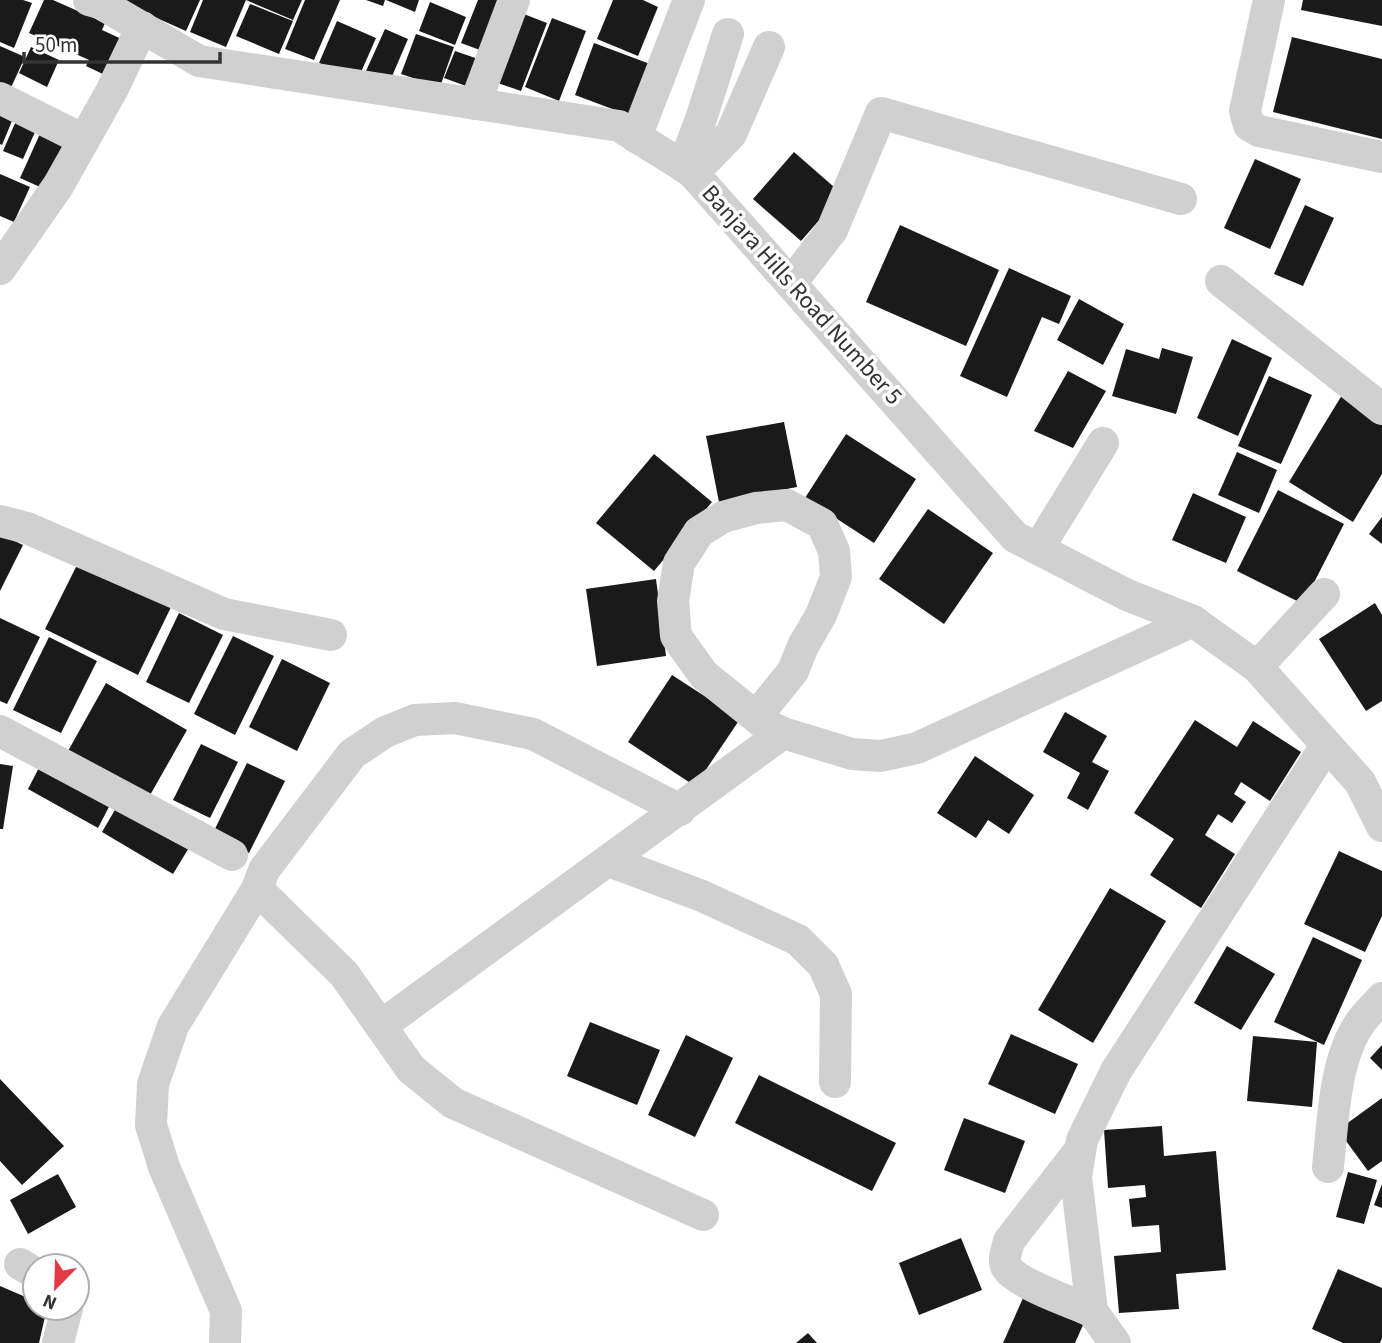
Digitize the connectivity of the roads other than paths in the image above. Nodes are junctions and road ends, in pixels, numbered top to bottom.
1 (514, 0) edge
2 (689, 0) edge
3 (1269, 0) edge
4 (97, 1) edge
5 (142, 27) junction
6 (728, 34) dead end
7 (769, 47) dead end
8 (0, 98) edge
9 (706, 103) junction
10 (475, 104) junction
11 (740, 115) junction
12 (636, 137) junction
13 (84, 140) junction
14 (1382, 157) edge
15 (688, 170) junction
16 (1181, 199) dead end
17 (0, 269) edge
18 (1221, 281) dead end
19 (791, 283) junction
20 (1382, 409) edge
21 (1102, 443) dead end
22 (0, 522) edge
23 (1038, 549) junction
24 (1324, 594) dead end
25 (1193, 621) junction
26 (331, 635) dead end
27 (1258, 667) junction
28 (756, 717) junction
29 (0, 731) edge
30 (783, 733) junction
31 (1326, 746) junction
32 (680, 810) junction
33 (1382, 826) edge
34 (232, 855) dead end
35 (609, 861) junction
36 (257, 889) junction
37 (1382, 998) edge
38 (382, 1025) junction
39 (835, 1082) dead end
40 (1080, 1150) junction
41 (1328, 1167) dead end
42 (703, 1216) dead end
43 (1092, 1311) junction
44 (63, 1322) edge
45 (58, 1343) edge
46 (225, 1343) edge
47 (1115, 1343) edge

1 - 10 street
2 - 12 street
3 - 14 street
4 - 5 street, Banjara Hills Road Number 5
5 - 10 street, Banjara Hills Road Number 5
5 - 13 street
6 - 9 street
7 - 11 street
8 - 13 street
9 - 11 street
9 - 15 street
10 - 12 street, Banjara Hills Road Number 5
11 - 15 street
12 - 15 street, Banjara Hills Road Number 5
13 - 17 street
15 - 19 street, Banjara Hills Road Number 5
16 - 19 street
18 - 20 street
19 - 23 street, Banjara Hills Road Number 5
21 - 23 street
22 - 26 street
23 - 25 street, Banjara Hills Road Number 5
24 - 27 street
25 - 27 street, Banjara Hills Road Number 5
25 - 30 street
27 - 31 street, Banjara Hills Road Number 5
28 - 28 street
28 - 30 street
29 - 34 street
30 - 32 street
31 - 33 street, Banjara Hills Road Number 5
31 - 40 street
32 - 35 street
32 - 36 street
35 - 38 street
35 - 39 street
36 - 38 street
36 - 46 street
37 - 41 street
38 - 42 street
40 - 43 street
40 - 43 street
43 - 47 street
44 - 45 street

